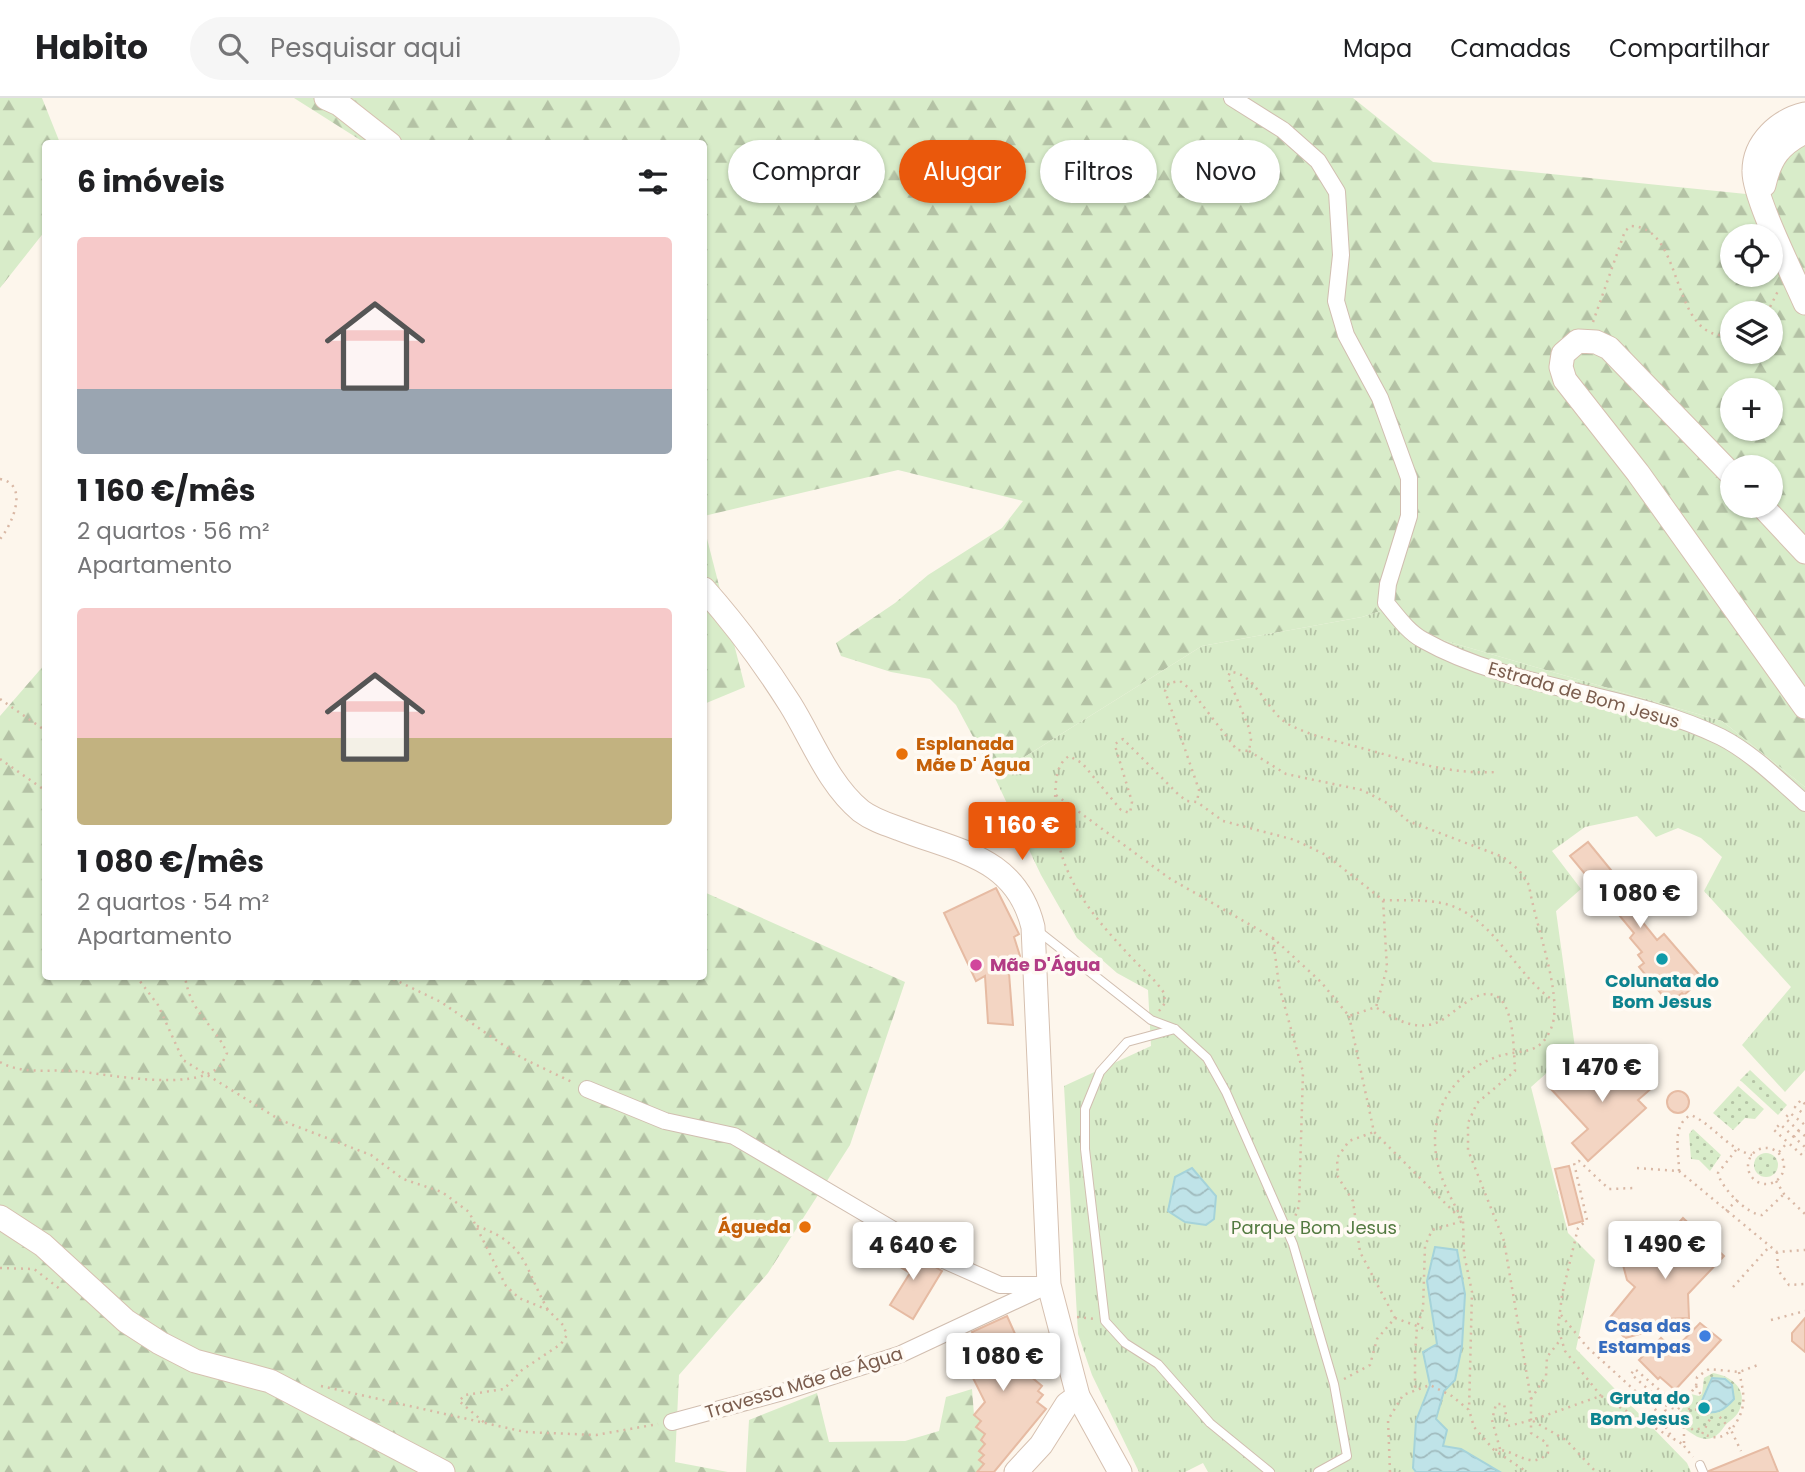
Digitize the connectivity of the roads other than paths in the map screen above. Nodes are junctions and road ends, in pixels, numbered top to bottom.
1 (326, 98) edge
2 (1232, 98) edge
3 (1805, 114) edge
4 (1805, 132) edge
5 (385, 140) edge
6 (1761, 195) junction
7 (1805, 303) edge
8 (1720, 463) edge
9 (1773, 518) edge
10 (1805, 552) edge
11 (707, 592) edge
12 (1805, 707) edge
13 (1805, 803) edge
14 (1033, 928) junction
15 (1175, 1029) junction
16 (587, 1089) road end
17 (0, 1216) edge
18 (1049, 1285) junction
19 (1078, 1396) junction
20 (672, 1422) road end
21 (443, 1472) edge
22 (1016, 1472) edge
23 (1120, 1472) edge
24 (1270, 1472) edge
25 (1318, 1472) edge

1 - 5 main road
2 - 13 street, Estrada de Bom Jesus
3 - 6 main road
4 - 6 main road
6 - 7 main road
8 - 12 main road
9 - 10 main road
11 - 14 main road
14 - 15 lane
14 - 18 main road
15 - 24 lane
15 - 25 lane
16 - 18 street
17 - 21 main road
18 - 19 main road
18 - 20 street, Travessa Mãe de Água
19 - 22 main road
19 - 23 main road

